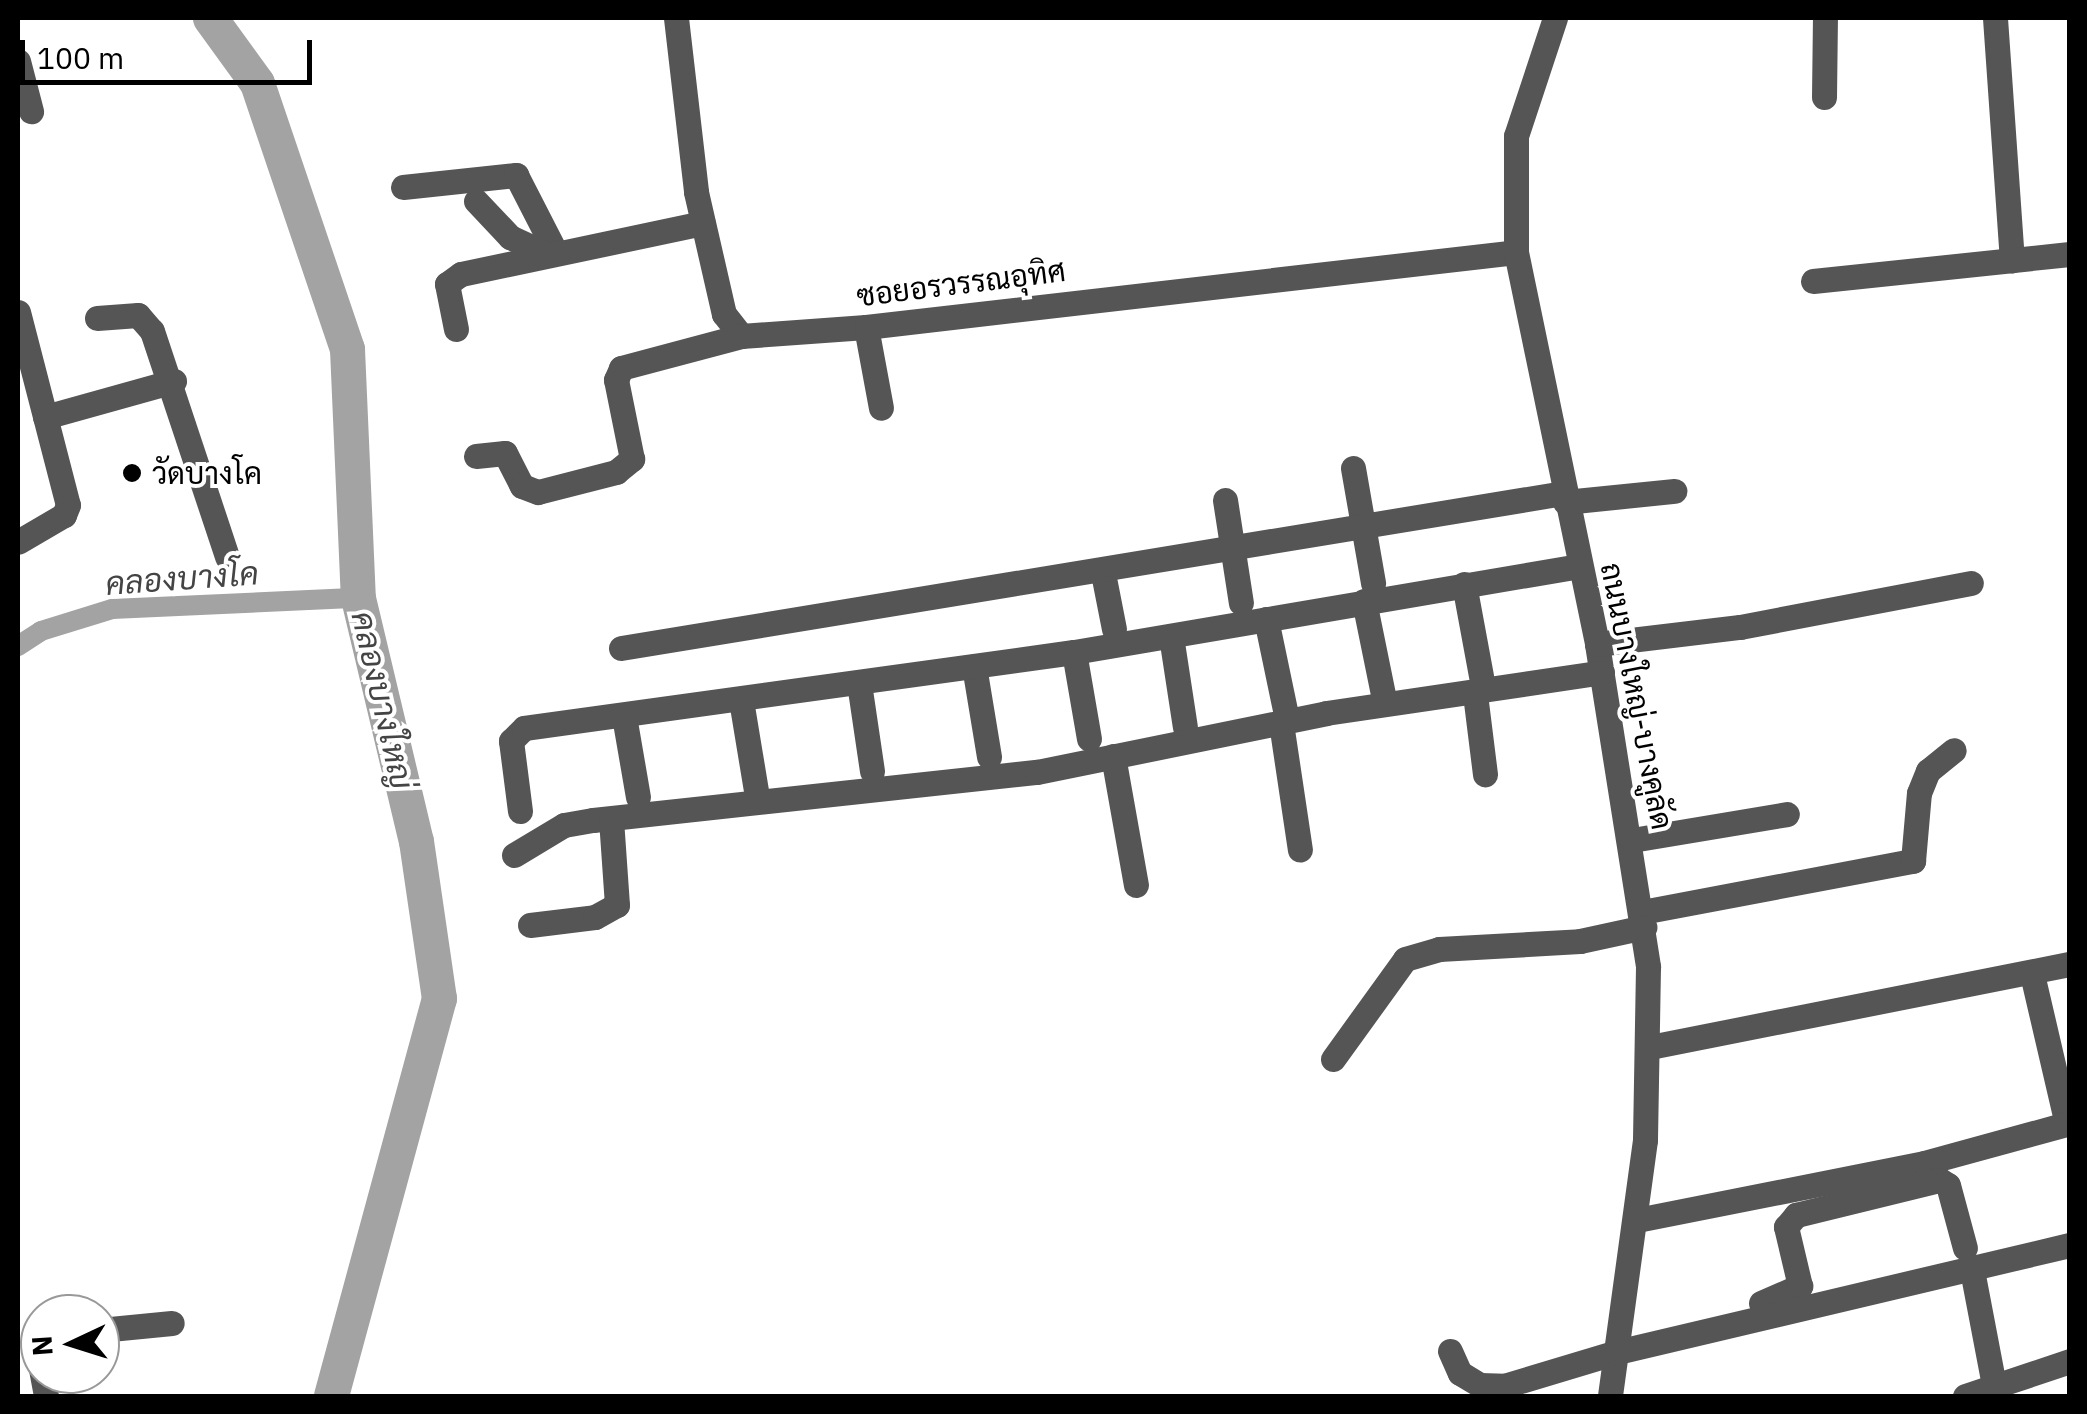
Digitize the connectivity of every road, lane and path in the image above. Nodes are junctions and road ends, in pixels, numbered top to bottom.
1 (676, 18) edge
2 (1555, 18) edge
3 (1825, 18) edge
4 (1995, 18) edge
5 (18, 61) edge
6 (1824, 97) dead end
7 (31, 110) dead end
8 (403, 187) dead end
9 (476, 200) dead end
10 (703, 222) junction
11 (549, 252) junction
12 (1516, 252) junction
13 (2070, 254) edge
14 (2012, 260) junction
15 (1813, 281) dead end
16 (18, 312) edge
17 (96, 318) dead end
18 (866, 327) junction
19 (456, 329) dead end
20 (741, 336) junction
21 (174, 381) junction
22 (881, 408) dead end
23 (35, 413) edge
24 (476, 456) dead end
25 (1354, 468) dead end
26 (1674, 491) dead end
27 (1564, 498) junction
28 (1224, 500) dead end
29 (1364, 523) junction
30 (19, 538) edge
31 (1233, 547) junction
32 (228, 557) dead end
33 (1579, 566) junction
34 (1103, 572) junction
35 (1464, 584) junction
36 (1970, 584) dead end
37 (1368, 592) junction
38 (1241, 602) dead end
39 (1266, 619) junction
40 (1114, 629) dead end
41 (1170, 636) junction
42 (1597, 644) junction
43 (621, 648) dead end
44 (1074, 652) junction
45 (974, 666) junction
46 (1602, 672) junction
47 (859, 683) junction
48 (1478, 685) junction
49 (1382, 694) dead end
50 (741, 700) junction
51 (624, 716) junction
52 (1284, 716) junction
53 (1186, 727) dead end
54 (1089, 739) dead end
55 (1954, 750) dead end
56 (1113, 756) junction
57 (990, 757) dead end
58 (872, 771) dead end
59 (1485, 774) dead end
60 (756, 791) dead end
61 (638, 797) dead end
62 (520, 811) dead end
63 (1787, 814) dead end
64 (611, 819) junction
65 (1632, 840) junction
66 (1300, 850) dead end
67 (514, 855) dead end
68 (1136, 885) dead end
69 (1643, 920) junction
70 (530, 925) dead end
71 (2070, 964) edge
72 (2032, 974) junction
73 (1650, 1047) junction
74 (1333, 1059) dead end
75 (2068, 1124) edge
76 (1637, 1220) junction
77 (2070, 1245) edge
78 (1968, 1259) junction
79 (172, 1323) dead end
80 (120, 1328) edge
81 (1661, 1343) junction
82 (1450, 1351) dead end
83 (1617, 1352) junction
84 (2070, 1361) edge
85 (1995, 1393) edge
86 (1610, 1396) edge
87 (1965, 1396) edge

1 - 10 street
2 - 12 street, ถนนบางใหญ่-บางคูลัด
3 - 6 street
4 - 14 street
5 - 7 street
8 - 11 street
9 - 11 street
10 - 11 street
10 - 20 street
11 - 19 street
12 - 18 street, ซอยอรวรรณอุทิศ
12 - 27 street, ถนนบางใหญ่-บางคูลัด
13 - 14 street
14 - 15 street
16 - 23 street
17 - 21 street
18 - 20 street, ซอยอรวรรณอุทิศ
18 - 22 street
20 - 24 street, ซอยอรวรรณอุทิศ
21 - 23 street
21 - 32 street
23 - 30 street
25 - 29 street
26 - 27 street
27 - 29 street
27 - 33 street, ถนนบางใหญ่-บางคูลัด
28 - 31 street
29 - 31 street
29 - 37 street
31 - 34 street
31 - 38 street
33 - 35 street
33 - 42 street, ถนนบางใหญ่-บางคูลัด
34 - 40 street
34 - 43 street
35 - 37 street
35 - 48 street
36 - 42 street
37 - 39 street
37 - 49 street
39 - 41 street
39 - 52 street
41 - 44 street
41 - 53 street
42 - 46 street, ถนนบางใหญ่-บางคูลัด
44 - 45 street
44 - 54 street
45 - 47 street
45 - 57 street
46 - 48 street
46 - 65 street, ถนนบางใหญ่-บางคูลัด
47 - 50 street
47 - 58 street
48 - 52 street
48 - 59 street
50 - 51 street
50 - 60 street
51 - 61 street
51 - 62 street
52 - 56 street
52 - 66 street
55 - 69 street
56 - 64 street
56 - 68 street
63 - 65 street
64 - 67 street
64 - 70 street
65 - 69 street, ถนนบางใหญ่-บางคูลัด
69 - 73 street, ถนนบางใหญ่-บางคูลัด
69 - 74 street
71 - 72 street
72 - 73 street
72 - 75 street
73 - 76 street, ถนนบางใหญ่-บางคูลัด
75 - 76 street
76 - 83 street, ถนนบางใหญ่-บางคูลัด
77 - 78 street
78 - 81 street
78 - 81 street
78 - 85 street
79 - 80 street
81 - 83 street
82 - 83 street
83 - 86 street, ถนนบางใหญ่-บางคูลัด
84 - 85 street
85 - 87 street

